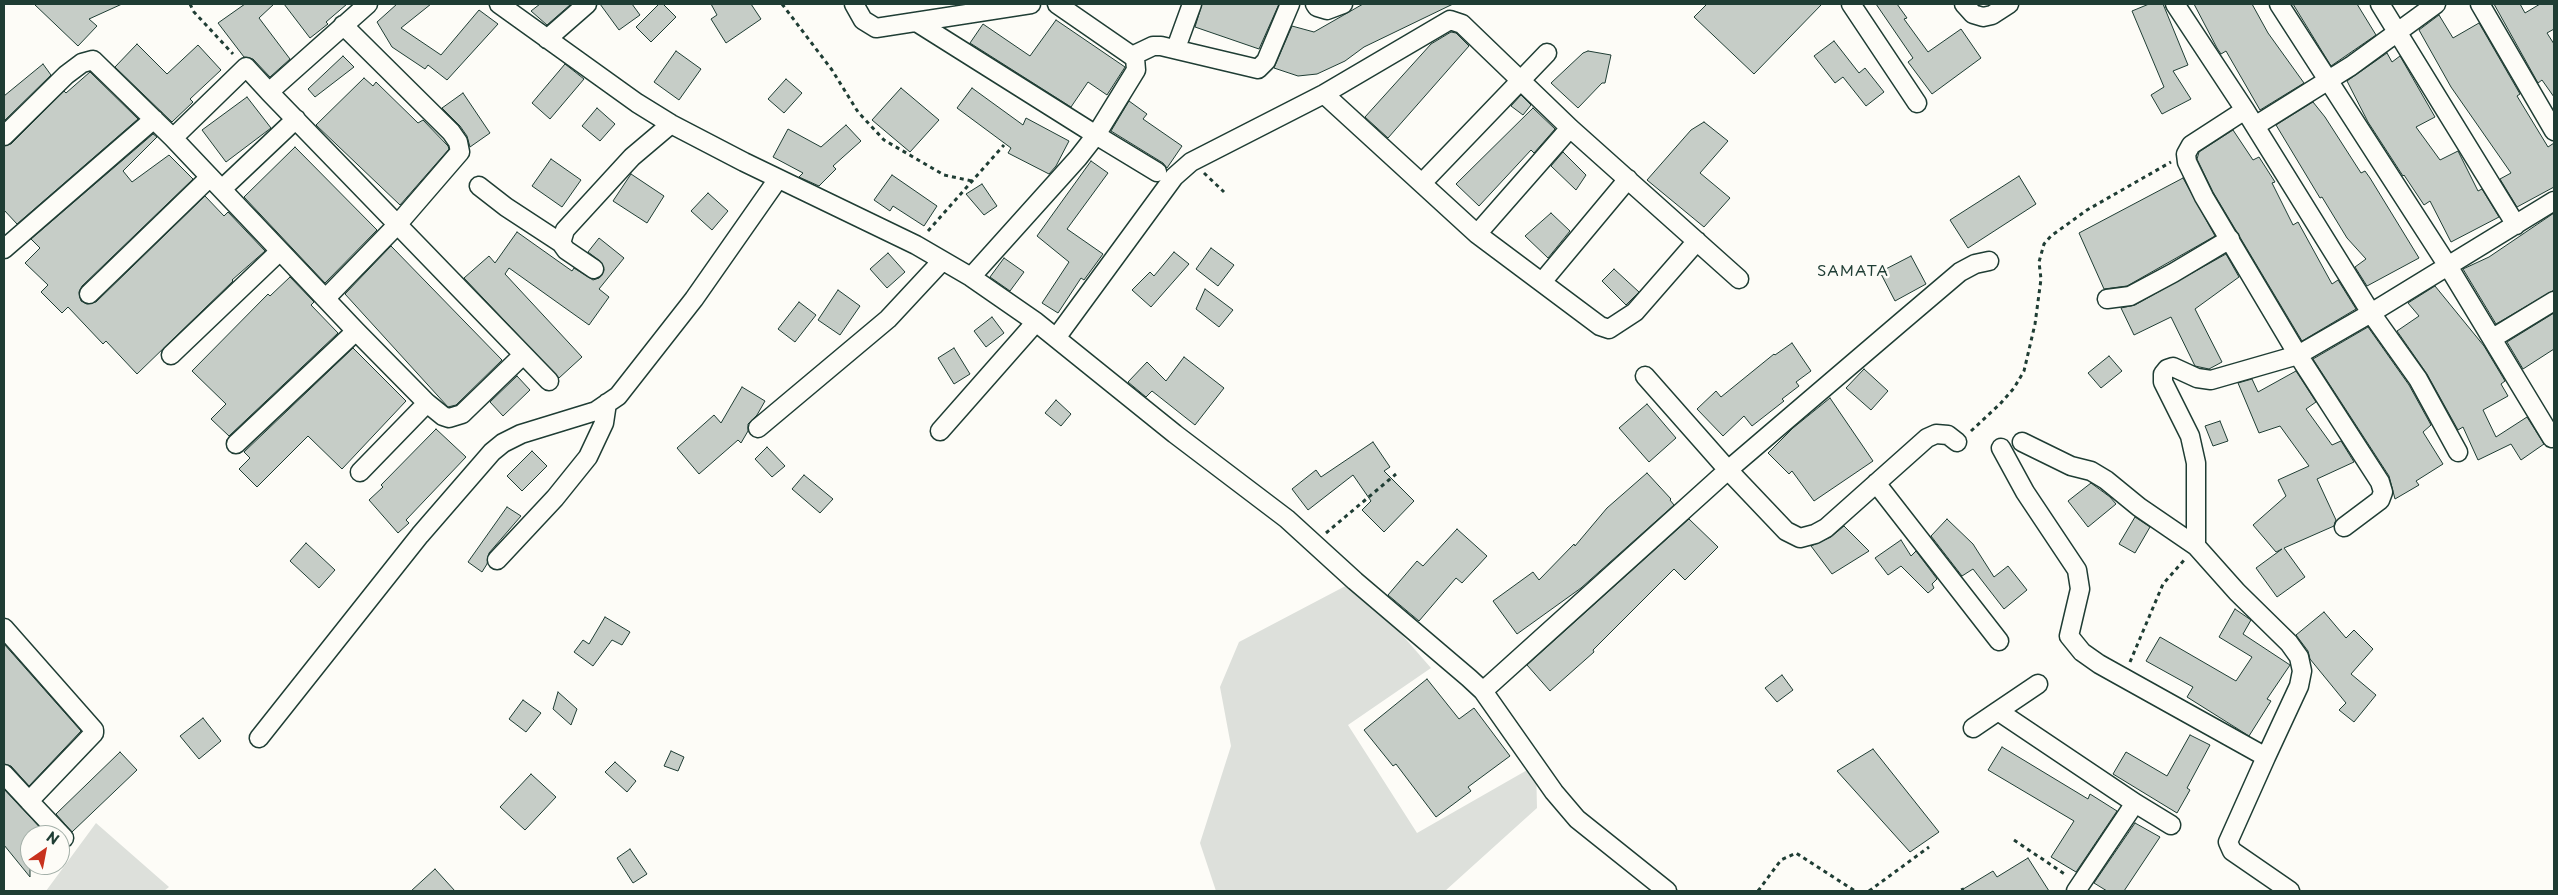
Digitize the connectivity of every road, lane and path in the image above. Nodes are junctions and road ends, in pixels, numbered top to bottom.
1 (190, 4) edge
2 (368, 4) edge
3 (499, 4) edge
4 (587, 4) edge
5 (782, 4) edge
6 (854, 4) edge
7 (1031, 4) edge
8 (1057, 4) edge
9 (1192, 4) edge
10 (1290, 4) edge
11 (1315, 4) edge
12 (1343, 4) edge
13 (1851, 4) edge
14 (1964, 4) edge
15 (2009, 4) edge
16 (2176, 4) edge
17 (2279, 4) edge
18 (2380, 4) edge
19 (2436, 4) edge
20 (2480, 4) edge
21 (918, 23) junction
22 (344, 25) junction
23 (2398, 32) junction
24 (547, 38) junction
25 (1176, 48) junction
26 (1547, 53) dead end
27 (1132, 56) junction
28 (246, 67) junction
29 (1520, 80) junction
30 (2328, 80) junction
31 (270, 92) junction
32 (1324, 94) junction
33 (1917, 103) dead end
34 (2245, 110) junction
35 (154, 119) junction
36 (296, 119) junction
37 (671, 124) junction
38 (2255, 126) junction
39 (1570, 128) junction
40 (2554, 131) edge
41 (1096, 135) junction
42 (4, 136) edge
43 (173, 138) junction
44 (1004, 145) dead end
45 (2186, 154) junction
46 (1192, 162) junction
47 (1157, 172) dead end
48 (210, 177) junction
49 (778, 179) junction
50 (1628, 179) junction
51 (972, 181) junction
52 (1422, 182) junction
53 (479, 186) dead end
54 (222, 189) junction
55 (1224, 192) dead end
56 (2554, 201) edge
57 (397, 225) junction
58 (2516, 225) junction
59 (1477, 234) junction
60 (2230, 239) junction
61 (1696, 241) junction
62 (561, 243) junction
63 (916, 245) junction
64 (4, 249) edge
65 (280, 251) junction
66 (942, 261) junction
67 (1989, 262) dead end
68 (2448, 266) junction
69 (594, 269) dead end
70 (971, 278) junction
71 (1739, 279) dead end
72 (1542, 282) junction
73 (89, 294) dead end
74 (326, 298) junction
75 (2107, 298) dead end
76 (2554, 301) edge
77 (2371, 313) junction
78 (1036, 322) junction
79 (356, 330) junction
80 (1056, 338) junction
81 (2493, 338) junction
82 (2298, 354) junction
83 (171, 355) dead end
84 (523, 355) junction
85 (1645, 376) dead end
86 (549, 381) dead end
87 (427, 403) junction
88 (607, 403) junction
89 (758, 428) dead end
90 (940, 431) dead end
91 (2552, 438) dead end
92 (1957, 442) joint
93 (2022, 442) dead end
94 (236, 444) dead end
95 (2001, 448) dead end
96 (2458, 452) dead end
97 (1728, 470) junction
98 (360, 472) dead end
99 (1396, 474) dead end
100 (1876, 483) junction
101 (2344, 527) dead end
102 (1314, 543) junction
103 (2196, 546) junction
104 (497, 560) dead end
105 (4, 628) edge
106 (2000, 640) dead end
107 (2123, 678) junction
108 (2038, 684) dead end
109 (1483, 691) junction
110 (1998, 712) junction
111 (1973, 728) dead end
112 (259, 738) dead end
113 (2266, 757) junction
114 (4, 774) edge
115 (29, 801) junction
116 (2135, 803) junction
117 (52, 825) edge
118 (2171, 825) dead end
119 (2014, 840) dead end
120 (1930, 847) dead end
121 (2078, 888) edge
122 (1667, 891) edge
123 (1758, 891) edge
124 (1855, 891) edge
125 (1869, 891) edge
126 (2290, 891) edge

1 - 28 path
2 - 22 street
3 - 24 street
4 - 24 street
5 - 51 path
6 - 21 street
7 - 21 street
8 - 27 street
9 - 25 street
10 - 25 street
11 - 12 street
13 - 33 street
14 - 15 street
16 - 34 street
17 - 30 street
18 - 23 street
19 - 23 street
20 - 40 street
21 - 41 street
22 - 31 street
22 - 57 street
23 - 30 street
23 - 58 street
24 - 37 street
25 - 27 street
26 - 29 street
27 - 41 street
28 - 31 street
28 - 43 street
29 - 32 street
29 - 39 street
29 - 52 street
30 - 38 street
30 - 68 street
31 - 36 street
32 - 46 street
32 - 52 street
34 - 38 street
34 - 45 street
35 - 42 street
35 - 43 street
35 - 64 street
36 - 54 street
36 - 57 street
37 - 49 street
37 - 62 street
38 - 77 street
39 - 50 street
39 - 59 street
41 - 47 street
41 - 70 street
43 - 48 street
44 - 51 path
45 - 60 street
45 - 92 path
46 - 55 path
46 - 80 street
48 - 54 street
48 - 73 street
49 - 63 street
49 - 88 street
50 - 61 street
50 - 72 street
51 - 63 path
52 - 59 street
53 - 62 street
54 - 65 street
56 - 58 street
57 - 74 street
57 - 84 street
58 - 68 street
59 - 72 street
60 - 75 street
60 - 82 street
61 - 71 street
61 - 72 street
62 - 69 street
63 - 66 street
65 - 74 street
65 - 83 street
66 - 70 street
66 - 89 street
67 - 97 street
68 - 77 street
68 - 81 street
70 - 78 street
74 - 79 street
76 - 81 street
77 - 82 street
77 - 96 street
78 - 80 street
78 - 90 street
79 - 87 street
79 - 94 street
80 - 102 street
81 - 91 street
82 - 101 street
82 - 103 street
84 - 86 street
84 - 87 street
85 - 97 street
87 - 98 street
88 - 104 street
88 - 112 street
92 - 100 street
93 - 103 street
95 - 107 street
97 - 100 street
97 - 109 street
99 - 102 path
100 - 106 street
102 - 109 street
103 - 107 path
103 - 113 street
105 - 115 street
107 - 113 street
108 - 110 street
109 - 122 street
110 - 111 street
110 - 116 street
113 - 126 street
114 - 115 street
115 - 117 street
116 - 118 street
116 - 121 street
119 - 121 path
120 - 125 path
123 - 124 path

